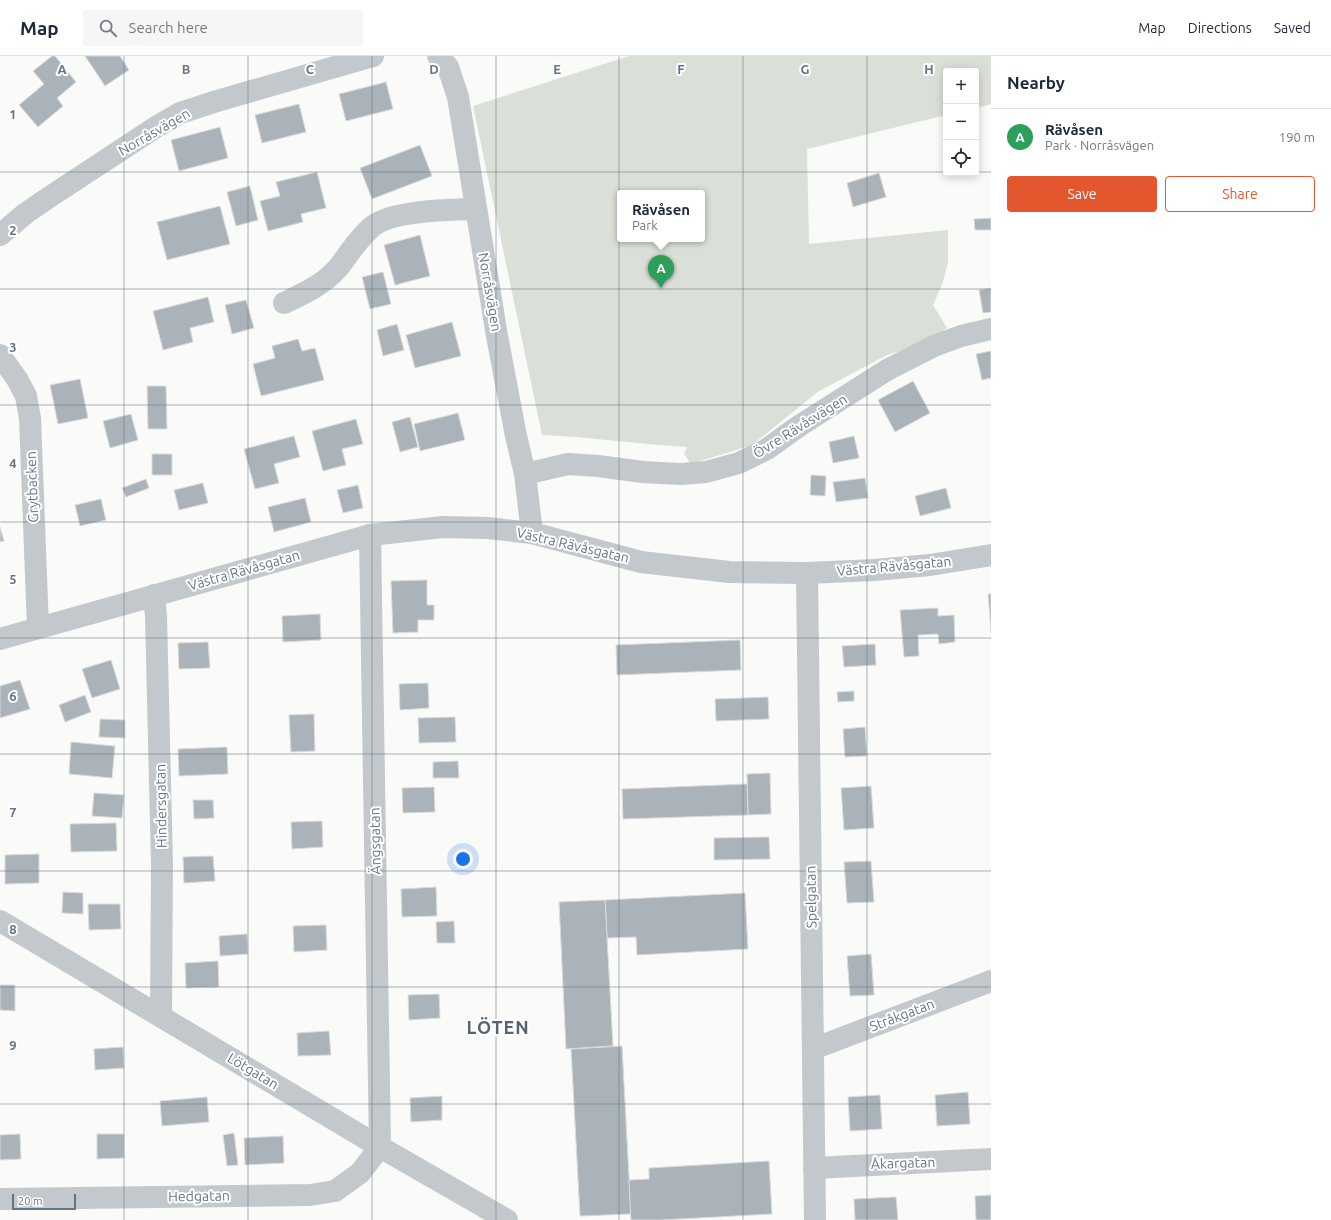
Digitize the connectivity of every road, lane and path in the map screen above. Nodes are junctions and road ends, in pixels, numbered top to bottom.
1 (373, 56) edge
2 (438, 56) edge
3 (475, 209) junction
4 (0, 235) edge
5 (284, 303) dead end
6 (991, 330) edge
7 (0, 355) edge
8 (525, 474) junction
9 (532, 533) junction
10 (370, 535) junction
11 (991, 555) edge
12 (807, 573) junction
13 (154, 595) junction
14 (38, 628) junction
15 (0, 640) edge
16 (0, 921) edge
17 (991, 981) edge
18 (161, 1016) junction
19 (813, 1049) junction
20 (380, 1147) junction
21 (991, 1159) edge
22 (814, 1168) junction
23 (0, 1199) edge
24 (507, 1220) edge
25 (815, 1220) edge

1 - 4 street, Norråsvägen
2 - 3 street, Norråsvägen
3 - 5 street
3 - 8 street, Norråsvägen
6 - 8 street, Övre Rävåsvägen
7 - 14 street, Grytbacken
8 - 9 street, Norråsvägen
9 - 10 street, Västra Rävåsgatan
9 - 12 street, Västra Rävåsgatan
10 - 13 street, Västra Rävåsgatan
10 - 20 street, Ängsgatan
11 - 12 street, Västra Rävåsgatan
12 - 19 street, Spelgatan
13 - 14 street, Västra Rävåsgatan
13 - 18 street, Hindersgatan
14 - 15 street, Västra Rävåsgatan
16 - 18 street, Lötgatan
17 - 19 street, Stråkgatan
18 - 20 street, Lötgatan
19 - 22 street, Spelgatan
20 - 23 street, Hedgatan
20 - 24 street, Lötgatan
21 - 22 street, Åkargatan
22 - 25 street, Spelgatan

